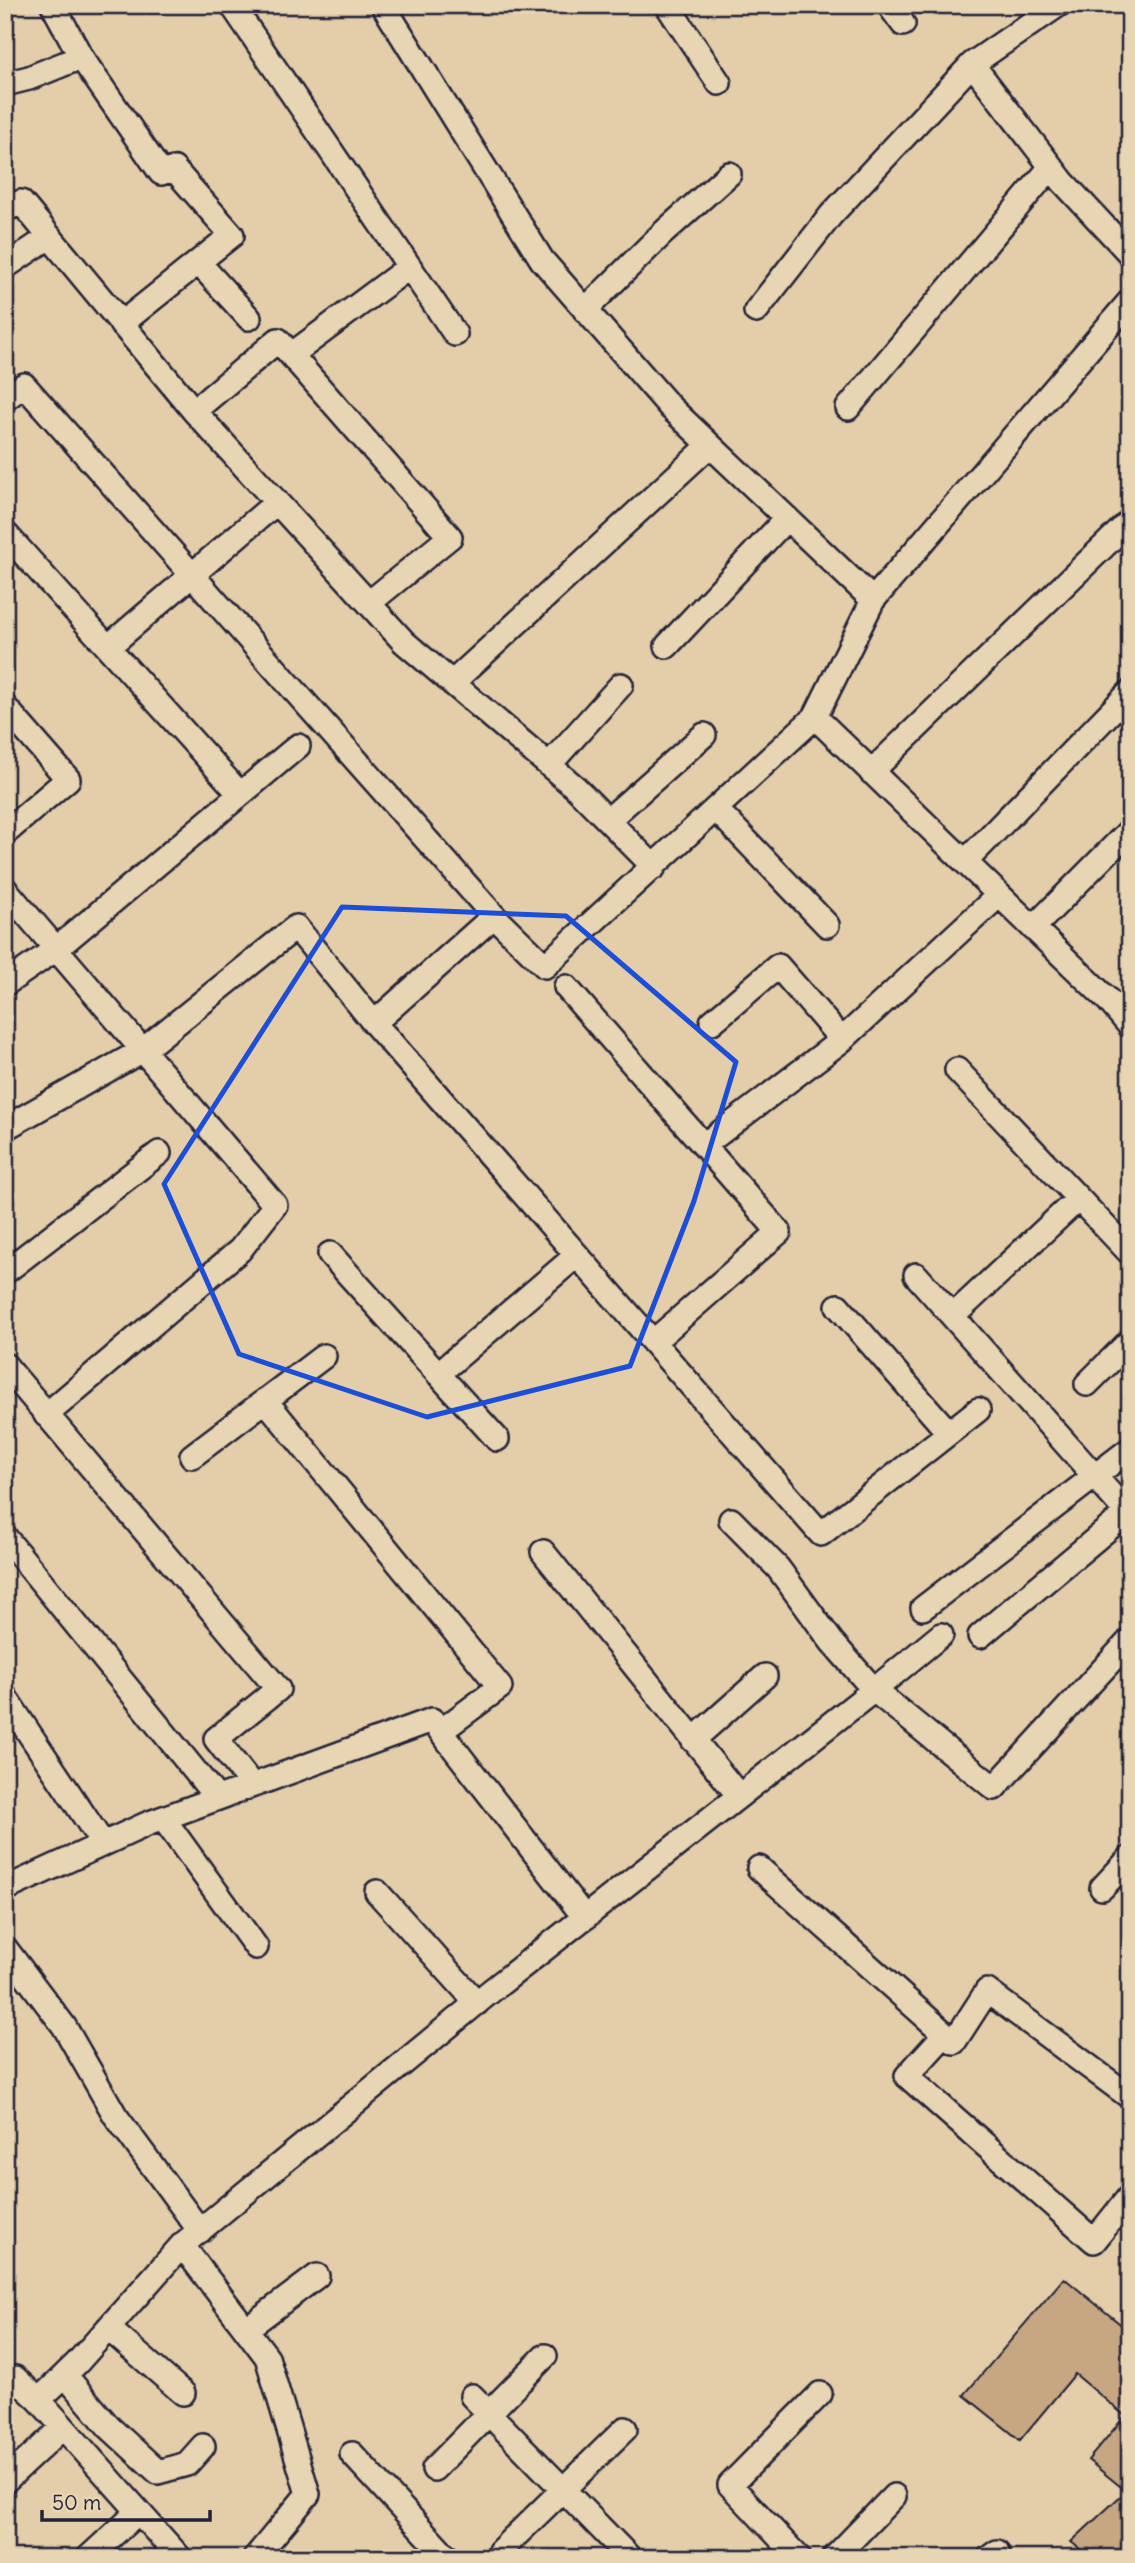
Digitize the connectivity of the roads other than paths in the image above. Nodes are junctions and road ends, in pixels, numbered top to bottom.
1 (53, 5) edge
2 (232, 5) edge
3 (383, 5) edge
4 (667, 5) edge
5 (889, 5) edge
6 (1058, 5) edge
7 (903, 24) dead end
8 (81, 57) junction
9 (972, 64) junction
10 (5, 83) edge
11 (719, 83) dead end
12 (1051, 167) junction
13 (729, 174) dead end
14 (5, 210) edge
15 (49, 237) junction
16 (1125, 239) edge
17 (198, 262) junction
18 (5, 267) edge
19 (408, 268) junction
20 (1130, 301) edge
21 (585, 310) junction
22 (756, 312) dead end
23 (249, 318) dead end
24 (121, 324) junction
25 (455, 334) dead end
26 (291, 355) junction
27 (5, 399) edge
28 (848, 408) dead end
29 (194, 411) junction
30 (710, 445) junction
31 (277, 502) junction
32 (787, 518) junction
33 (1130, 521) edge
34 (5, 533) edge
35 (192, 575) junction
36 (873, 600) junction
37 (369, 603) junction
38 (667, 646) dead end
39 (108, 647) junction
40 (452, 683) junction
41 (621, 685) dead end
42 (1130, 692) edge
43 (5, 707) edge
44 (815, 717) junction
45 (704, 735) dead end
46 (298, 746) dead end
47 (549, 765) junction
48 (871, 772) junction
49 (240, 794) junction
50 (716, 809) junction
51 (608, 820) junction
52 (1130, 830) edge
53 (5, 833) edge
54 (965, 862) junction
55 (654, 867) junction
56 (5, 889) edge
57 (999, 895) junction
58 (494, 916) junction
59 (827, 925) dead end
60 (1033, 928) junction
61 (56, 949) junction
62 (5, 984) edge
63 (566, 987) dead end
64 (712, 1022) dead end
65 (374, 1023) junction
66 (1130, 1026) edge
67 (842, 1040) junction
68 (143, 1050) junction
69 (957, 1070) dead end
70 (5, 1128) edge
71 (704, 1145) junction
72 (159, 1153) dead end
73 (1078, 1199) junction
74 (1130, 1252) edge
75 (330, 1254) dead end
76 (577, 1255) junction
77 (5, 1272) edge
78 (916, 1275) dead end
79 (838, 1306) dead end
80 (953, 1316) junction
81 (1130, 1341) edge
82 (653, 1342) junction
83 (324, 1356) dead end
84 (5, 1365) edge
85 (438, 1374) junction
86 (1087, 1384) dead end
87 (265, 1400) junction
88 (978, 1410) dead end
89 (46, 1415) junction
90 (949, 1433) junction
91 (497, 1440) dead end
92 (1130, 1449) edge
93 (192, 1456) dead end
94 (1095, 1476) junction
95 (1128, 1514) edge
96 (731, 1520) dead end
97 (5, 1537) edge
98 (543, 1552) dead end
99 (923, 1608) dead end
100 (941, 1635) dead end
101 (980, 1636) dead end
102 (1130, 1640) edge
103 (765, 1675) dead end
104 (874, 1690) junction
105 (5, 1697) edge
106 (441, 1731) junction
107 (693, 1740) junction
108 (252, 1785) junction
109 (739, 1796) junction
110 (217, 1798) junction
111 (163, 1818) junction
112 (103, 1844) junction
113 (1130, 1858) edge
114 (759, 1868) dead end
115 (1102, 1888) dead end
116 (5, 1889) edge
117 (377, 1892) dead end
118 (584, 1918) junction
119 (256, 1947) dead end
120 (5, 1948) edge
121 (477, 2003) junction
122 (945, 2034) junction
123 (1130, 2097) edge
124 (1130, 2196) edge
125 (191, 2238) junction
126 (317, 2276) dead end
127 (108, 2328) junction
128 (246, 2329) junction
129 (545, 2356) dead end
130 (65, 2375) junction
131 (5, 2381) edge
132 (183, 2393) dead end
133 (820, 2394) dead end
134 (471, 2396) dead end
135 (39, 2400) junction
136 (489, 2413) junction
137 (62, 2428) junction
138 (625, 2429) dead end
139 (203, 2446) dead end
140 (352, 2454) dead end
141 (434, 2469) dead end
142 (5, 2481) edge
143 (563, 2490) junction
144 (894, 2496) dead end
145 (137, 2513) junction
146 (500, 2551) dead end
147 (88, 2558) edge
148 (180, 2558) edge
149 (254, 2558) edge
150 (448, 2558) edge
151 (630, 2558) edge
152 (799, 2558) edge
153 (834, 2558) edge

1 - 8 street
2 - 19 street
3 - 21 street
4 - 11 street
5 - 7 street
6 - 9 street
8 - 10 street
8 - 17 street
9 - 12 street
9 - 22 street
12 - 16 street
12 - 28 street
13 - 21 street
14 - 15 street
15 - 18 street
15 - 24 street
17 - 23 street
17 - 24 street
19 - 25 street
19 - 26 street
20 - 36 street
21 - 30 street
24 - 29 street
26 - 29 street
26 - 37 street
27 - 35 street
29 - 31 street
30 - 32 street
30 - 40 street
31 - 35 street
31 - 37 street
32 - 36 street
32 - 38 street
33 - 48 street
34 - 39 street
35 - 39 street
35 - 58 street
36 - 44 street
37 - 40 street
39 - 49 street
40 - 47 street
41 - 47 street
42 - 54 street
43 - 53 street
44 - 48 street
44 - 50 street
45 - 51 street
46 - 49 street
47 - 51 street
48 - 54 street
49 - 61 street
50 - 55 street
50 - 59 street
51 - 55 street
52 - 60 street
54 - 57 street
55 - 58 street
56 - 61 street
57 - 60 street
57 - 67 street
58 - 65 street
60 - 66 street
61 - 62 street
61 - 68 street
63 - 71 street
64 - 67 street
65 - 68 street
65 - 76 street
67 - 71 street
68 - 70 street
68 - 89 street
69 - 73 street
71 - 82 street
72 - 77 street
73 - 74 street
73 - 80 street
75 - 85 street
76 - 82 street
76 - 85 street
78 - 80 street
79 - 90 street
80 - 94 street
81 - 86 street
82 - 90 street
83 - 87 street
84 - 89 street
85 - 91 street
87 - 93 street
87 - 106 street
88 - 90 street
89 - 108 street
92 - 94 street
94 - 95 street
94 - 99 street
95 - 101 street
96 - 104 street
97 - 110 street
98 - 107 street
100 - 104 street
102 - 104 street
103 - 107 street
104 - 109 street
105 - 112 street
106 - 108 street
106 - 118 street
107 - 109 street
108 - 110 street
109 - 118 street
110 - 111 street
111 - 112 street
111 - 119 street
112 - 116 street
113 - 115 street
114 - 122 street
117 - 121 street
118 - 121 street
120 - 125 street
121 - 125 street
122 - 123 street
122 - 124 street
125 - 127 street
125 - 128 street
126 - 128 street
127 - 130 street
127 - 132 street
128 - 149 street
129 - 136 street
130 - 135 street
130 - 139 street
131 - 135 street
133 - 152 street
134 - 136 street
135 - 137 street
136 - 141 street
136 - 143 street
137 - 142 street
137 - 145 street
138 - 143 street
140 - 150 street
143 - 146 street
143 - 151 street
144 - 153 street
145 - 147 street
145 - 148 street

